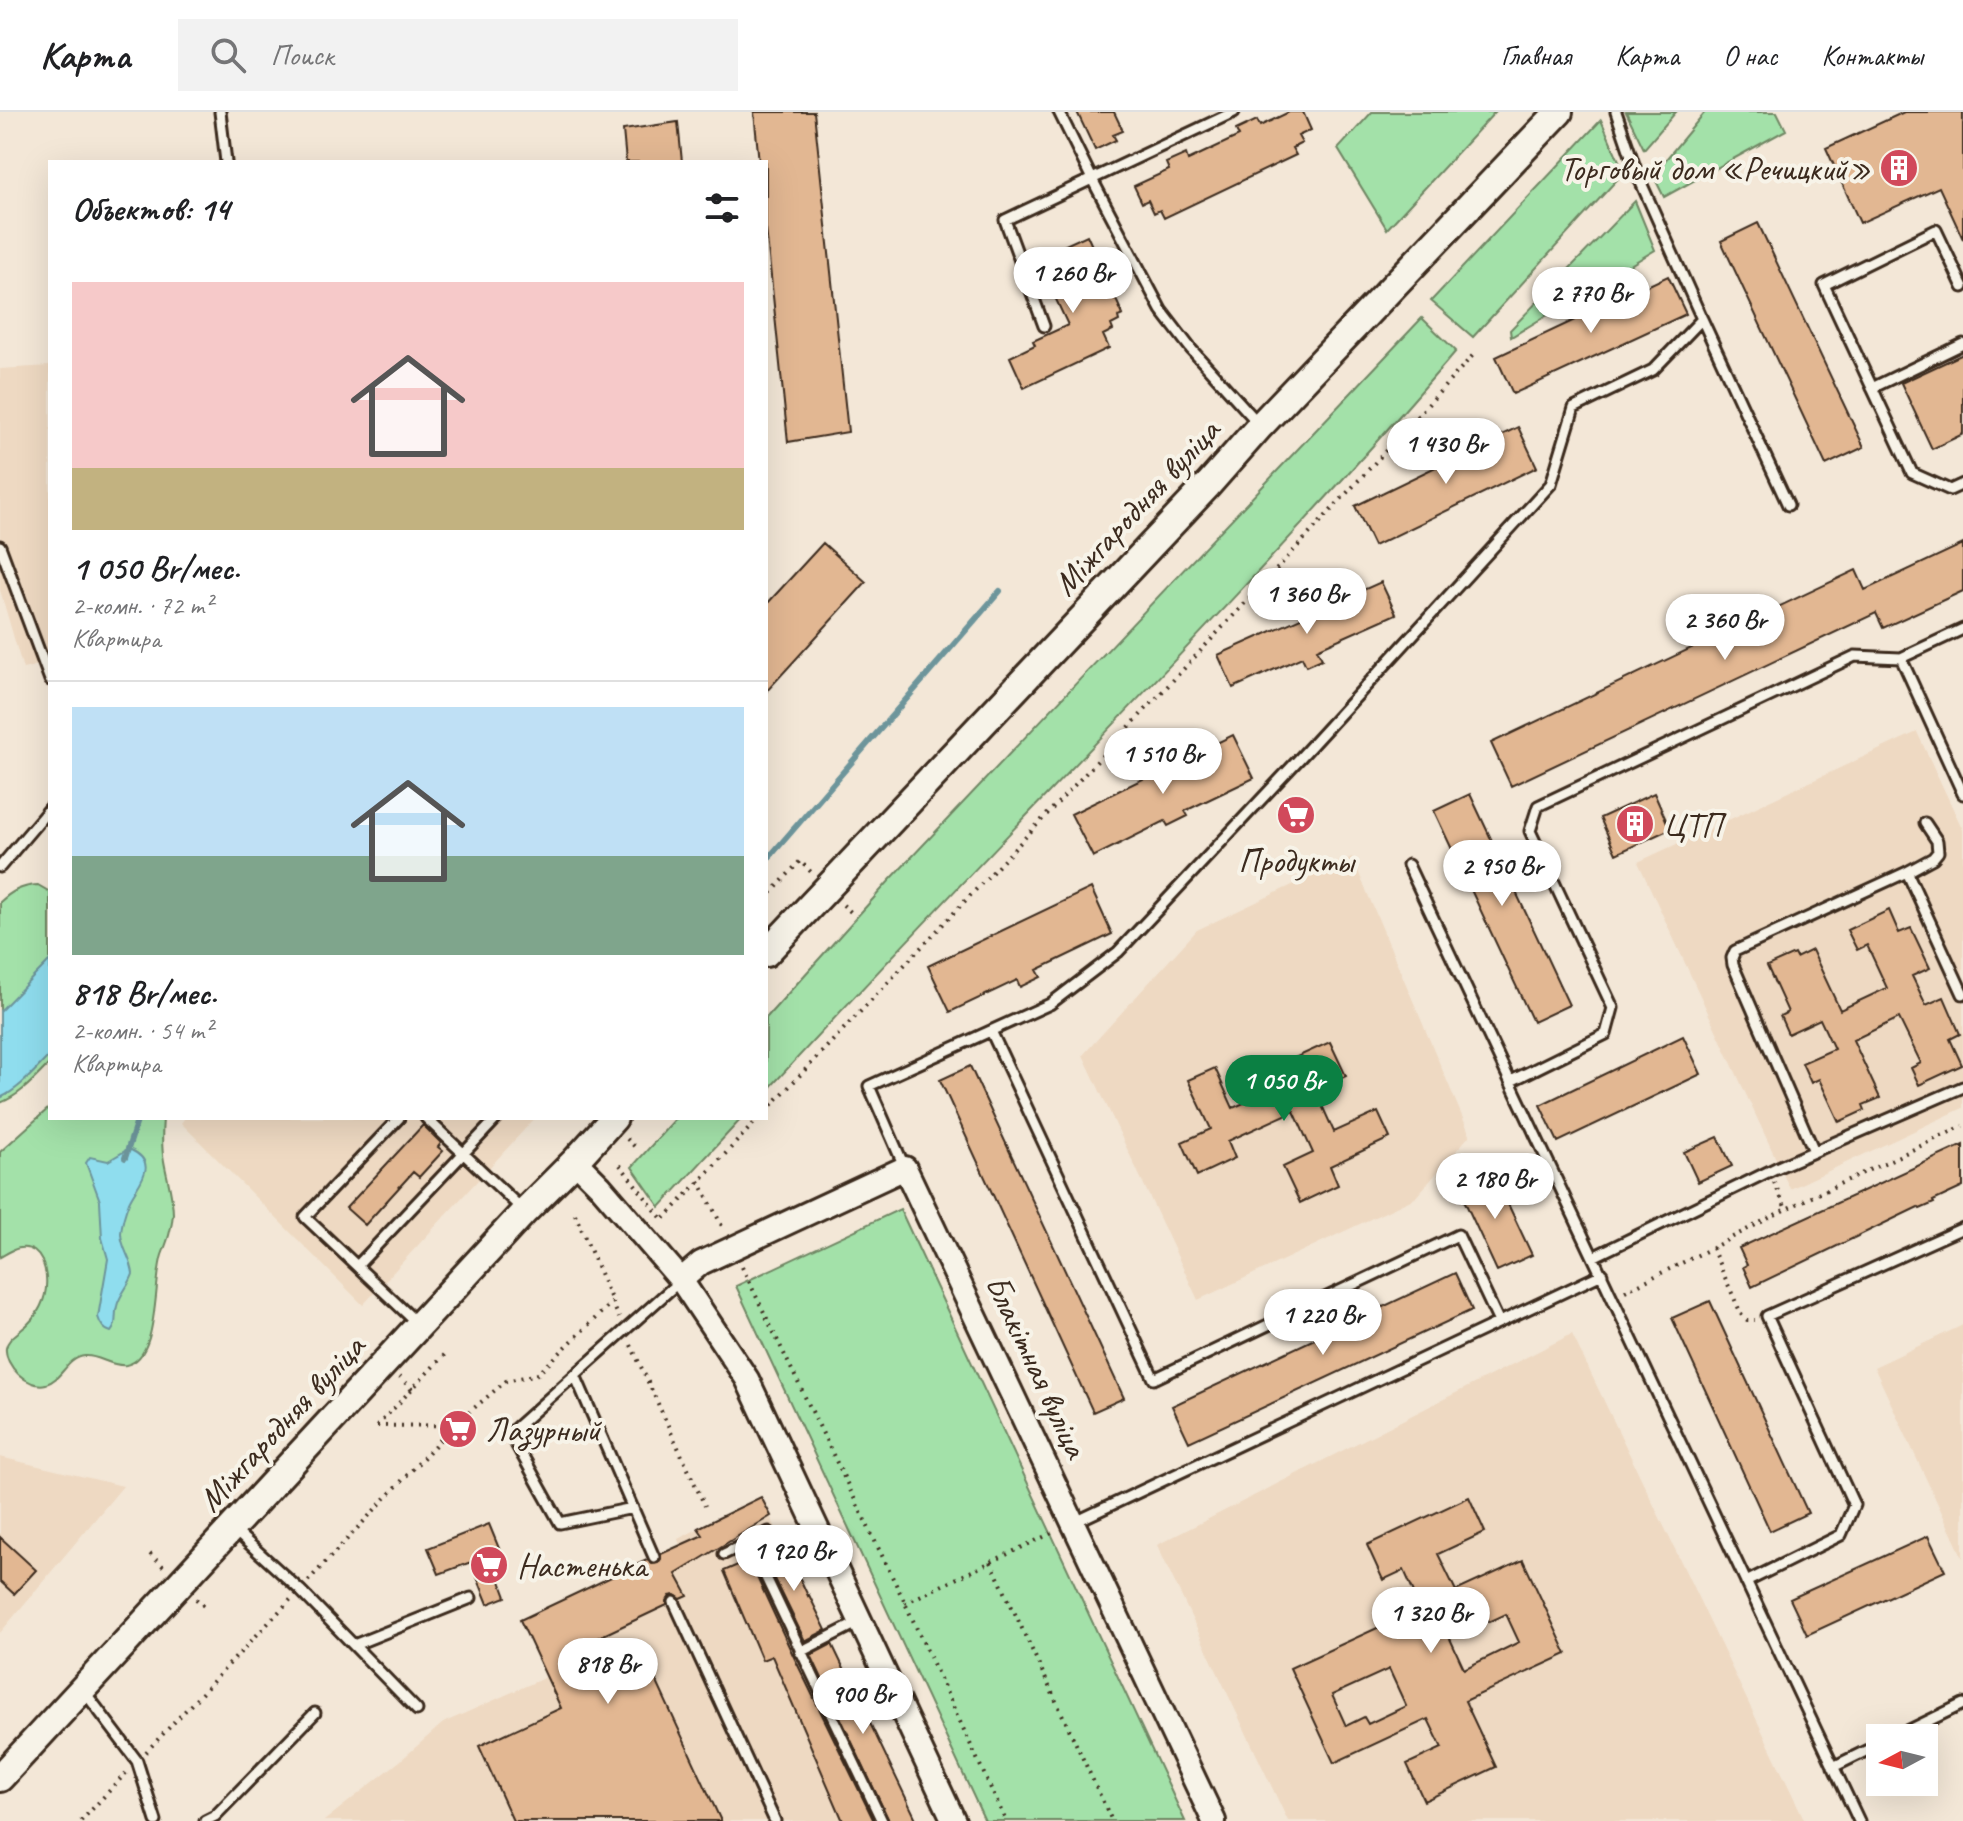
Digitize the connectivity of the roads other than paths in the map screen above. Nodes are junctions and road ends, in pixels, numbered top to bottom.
1 (220, 112) edge
2 (1059, 112) edge
3 (1234, 112) edge
4 (1559, 112) edge
5 (1616, 112) edge
6 (226, 160) edge
7 (1092, 179) junction
8 (1963, 287) edge
9 (1702, 319) junction
10 (1044, 326) dead end
11 (1963, 344) edge
12 (1872, 388) junction
13 (1260, 426) junction
14 (1963, 484) edge
15 (1788, 505) dead end
16 (0, 546) edge
17 (1963, 629) edge
18 (1901, 658) junction
19 (48, 675) edge
20 (1963, 794) edge
21 (48, 810) edge
22 (1925, 823) dead end
23 (1408, 865) dead end
24 (0, 867) edge
25 (1907, 872) junction
26 (768, 951) edge
27 (1963, 994) edge
28 (991, 1031) junction
29 (1511, 1081) junction
30 (1963, 1087) edge
31 (397, 1120) edge
32 (428, 1120) edge
33 (495, 1120) edge
34 (621, 1129) edge
35 (1814, 1151) junction
36 (463, 1153) junction
37 (575, 1161) junction
38 (905, 1168) junction
39 (525, 1211) junction
40 (1963, 1228) edge
41 (1593, 1257) junction
42 (357, 1266) junction
43 (1602, 1274) junction
44 (681, 1280) junction
45 (1499, 1322) junction
46 (420, 1326) junction
47 (575, 1375) junction
48 (633, 1508) junction
49 (1073, 1523) junction
50 (233, 1529) junction
51 (769, 1532) dead end
52 (749, 1542) junction
53 (724, 1554) dead end
54 (654, 1557) dead end
55 (1746, 1582) junction
56 (471, 1598) dead end
57 (674, 1602) dead end
58 (861, 1621) junction
59 (354, 1645) junction
60 (800, 1652) junction
61 (82, 1689) junction
62 (1963, 1704) edge
63 (417, 1710) dead end
64 (315, 1713) dead end
65 (1922, 1724) edge
66 (1866, 1751) edge
67 (1833, 1767) junction
68 (0, 1778) edge
69 (156, 1821) edge
70 (205, 1821) edge
71 (775, 1821) edge
72 (882, 1821) edge
73 (954, 1821) edge
74 (1214, 1821) edge
75 (1859, 1821) edge

1 - 6 lane
2 - 7 lane
3 - 7 lane
4 - 13 main road, Міжгародняя вуліца
5 - 9 lane
7 - 10 lane
7 - 13 lane
8 - 12 lane
9 - 15 lane
9 - 28 lane
11 - 12 lane
12 - 14 lane
13 - 26 main road, Міжгародняя вуліца
16 - 19 lane
17 - 18 lane
18 - 20 lane
18 - 29 lane
21 - 24 lane
22 - 25 lane
23 - 29 lane
25 - 27 lane
25 - 35 lane
28 - 38 lane
28 - 45 lane
29 - 41 lane
30 - 35 lane
31 - 42 lane
32 - 36 lane
33 - 36 lane
34 - 37 main road, Міжгародняя вуліца
35 - 41 lane
36 - 39 lane
36 - 42 lane
37 - 39 main road, Міжгародняя вуліца
37 - 44 street
38 - 44 street
38 - 49 street, Блакітная вуліца
39 - 46 main road, Міжгародняя вуліца
40 - 55 lane
41 - 43 lane
42 - 46 lane
43 - 45 lane
43 - 55 lane
44 - 47 lane
44 - 58 street
45 - 49 lane
46 - 50 main road, Міжгародняя вуліца
47 - 48 lane
47 - 48 lane
48 - 54 lane
49 - 74 street, Блакітная вуліца
50 - 59 lane
50 - 61 main road, Міжгародняя вуліца
51 - 52 lane
52 - 53 lane
52 - 60 lane
55 - 67 lane
56 - 59 lane
57 - 71 lane
58 - 60 lane
58 - 73 street
59 - 63 lane
60 - 72 lane
61 - 68 main road, Міжгародняя вуліца
61 - 69 lane
62 - 65 lane
64 - 70 lane
66 - 67 lane
67 - 75 lane

